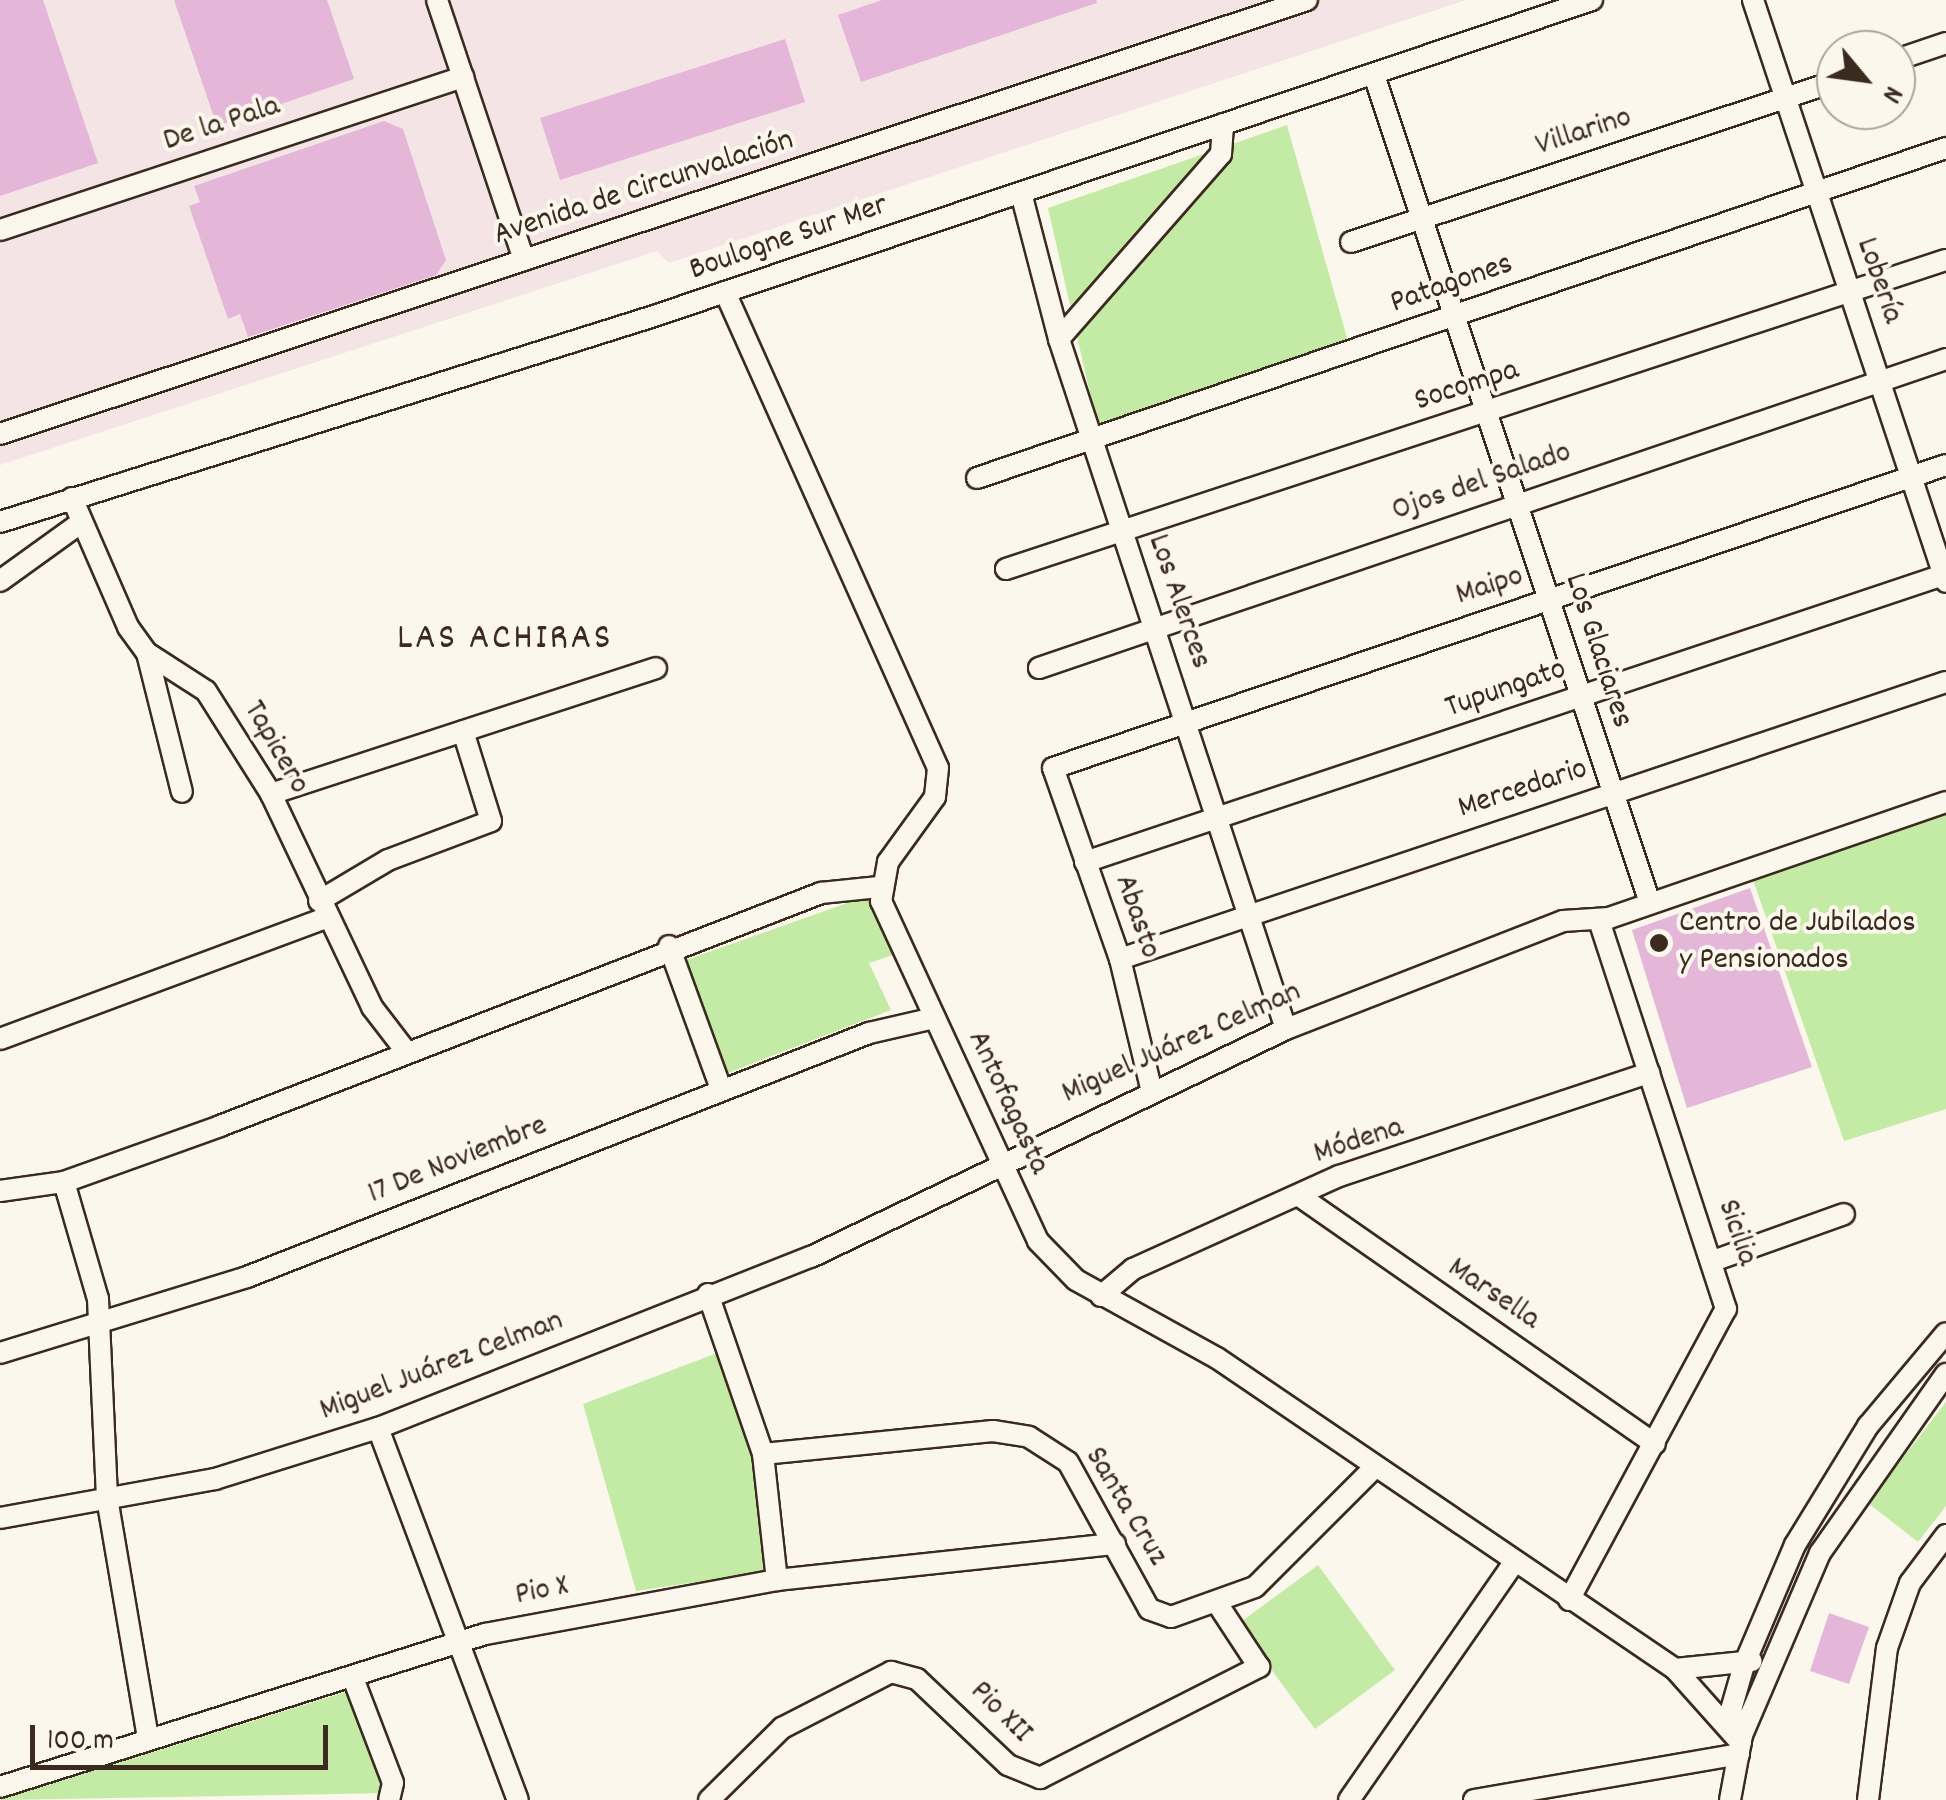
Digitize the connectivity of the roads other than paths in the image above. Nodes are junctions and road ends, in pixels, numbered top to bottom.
1 (438, 0) edge
2 (1307, 0) edge
3 (1592, 0) edge
4 (1753, 0) edge
5 (1946, 42) edge
6 (1916, 53) edge
7 (1374, 76) junction
8 (463, 77) junction
9 (1816, 88) edge
10 (1784, 98) junction
11 (1222, 124) junction
12 (1946, 148) edge
13 (1815, 192) junction
14 (1021, 193) junction
15 (1424, 218) junction
16 (0, 230) edge
17 (1351, 242) dead end
18 (524, 260) junction
19 (1946, 260) edge
20 (725, 292) junction
21 (1851, 294) junction
22 (1454, 316) junction
23 (1059, 339) junction
24 (1946, 360) edge
25 (1881, 382) junction
26 (1483, 413) junction
27 (0, 434) edge
28 (1092, 440) junction
29 (1946, 465) edge
30 (1913, 476) junction
31 (977, 478) dead end
32 (72, 498) junction
33 (1516, 503) junction
34 (0, 522) edge
35 (79, 524) junction
36 (1121, 528) junction
37 (1006, 569) dead end
38 (1945, 577) edge
39 (0, 581) edge
40 (1549, 599) junction
41 (1155, 626) junction
42 (147, 653) junction
43 (656, 668) dead end
44 (1039, 668) dead end
45 (1946, 682) edge
46 (1578, 697) junction
47 (1187, 720) junction
48 (463, 731) junction
49 (1053, 768) joint
50 (182, 792) dead end
51 (1613, 792) junction
52 (271, 794) junction
53 (1946, 802) edge
54 (1220, 818) junction
55 (1085, 862) junction
56 (878, 887) junction
57 (1650, 903) junction
58 (323, 909) junction
59 (1248, 913) junction
60 (1599, 920) junction
61 (669, 946) junction
62 (1120, 959) junction
63 (934, 1018) junction
64 (1286, 1028) junction
65 (0, 1040) edge
66 (405, 1050) junction
67 (1650, 1073) junction
68 (1150, 1088) junction
69 (720, 1089) junction
70 (1001, 1160) junction
71 (64, 1182) junction
72 (0, 1191) edge
73 (1298, 1195) junction
74 (1844, 1214) dead end
75 (1713, 1260) junction
76 (708, 1294) junction
77 (1101, 1296) junction
78 (101, 1324) junction
79 (1946, 1333) edge
80 (0, 1353) edge
81 (1946, 1374) edge
82 (378, 1428) junction
83 (1655, 1444) junction
84 (763, 1454) junction
85 (1374, 1469) junction
86 (107, 1498) junction
87 (0, 1518) edge
88 (1946, 1535) edge
89 (1115, 1544) junction
90 (1514, 1563) junction
91 (777, 1580) junction
92 (1569, 1600) junction
93 (1219, 1606) junction
94 (459, 1644) junction
95 (1780, 1646) junction
96 (1744, 1665) junction
97 (1675, 1670) junction
98 (353, 1678) junction
99 (148, 1739) junction
100 (1740, 1744) junction
101 (0, 1787) edge
102 (389, 1800) edge
103 (518, 1800) edge
104 (709, 1800) edge
105 (1349, 1800) edge
106 (1474, 1800) edge
107 (1730, 1800) edge
108 (1868, 1800) edge

1 - 8 street
2 - 18 street, Avenida de Circunvalación
3 - 7 street, Boulogne Sur Mer
4 - 10 street, Lobería
5 - 6 street
7 - 11 street, Boulogne Sur Mer
7 - 15 street, Los Glaciares
8 - 16 street, De la Pala
8 - 18 street
9 - 10 street, Villarino
10 - 13 street, Lobería
10 - 15 street, Villarino
11 - 14 street, Boulogne Sur Mer
11 - 23 street
12 - 13 street, Patagones
13 - 21 street, Lobería
13 - 22 street, Patagones
14 - 20 street, Boulogne Sur Mer
14 - 23 street, Los Alerces
15 - 17 street, Villarino
15 - 22 street, Los Glaciares
18 - 27 street, Avenida de Circunvalación
19 - 21 street, Socompa
20 - 32 street, Boulogne Sur Mer
20 - 56 street
21 - 25 street, Lobería
21 - 26 street, Socompa
22 - 26 street, Los Glaciares
22 - 28 street, Patagones
23 - 28 street, Los Alerces
24 - 25 street, Ojos del Salado
25 - 30 street, Lobería
25 - 33 street, Ojos del Salado
26 - 33 street, Los Glaciares
26 - 36 street, Socompa
28 - 31 street, Patagones
28 - 36 street, Los Alerces
29 - 30 street, Maipo
30 - 38 street, Lobería
30 - 40 street, Maipo
32 - 34 street, Boulogne Sur Mer
32 - 35 street
33 - 40 street, Los Glaciares
33 - 41 street, Ojos del Salado
35 - 39 street
35 - 42 street
36 - 37 street, Socompa
36 - 41 street, Los Alerces
38 - 46 street, Tupungato
40 - 46 street, Los Glaciares
40 - 47 street, Maipo
41 - 44 street, Ojos del Salado
41 - 47 street, Los Alerces
42 - 50 street
42 - 52 street, Tapicero
43 - 48 street
45 - 51 street, Mercedario
46 - 51 street, Los Glaciares
46 - 54 street, Tupungato
47 - 49 street, Maipo
47 - 54 street, Los Alerces
48 - 52 street
48 - 58 street
49 - 55 street, Abasto
51 - 57 street, Los Glaciares
51 - 59 street, Mercedario
52 - 58 street, Tapicero
53 - 57 street, Miguel Juárez Celman
54 - 55 street, Tupungato
54 - 59 street, Los Alerces
55 - 62 street, Abasto
56 - 61 street
56 - 63 street, Antofagasta
57 - 60 street, Miguel Juárez Celman
58 - 65 street
58 - 66 street, Tapicero
59 - 62 street, Mercedario
59 - 64 street, Los Alerces
60 - 64 street, Miguel Juárez Celman
60 - 67 street, Sicilia
61 - 66 street
61 - 69 street
62 - 68 street, Abasto
63 - 69 street, 17 De Noviembre
63 - 70 street, Antofagasta
64 - 68 street, Miguel Juárez Celman
66 - 71 street
67 - 73 street, Módena
67 - 75 street, Sicilia
68 - 70 street, Miguel Juárez Celman
69 - 78 street, 17 De Noviembre
70 - 76 street, Miguel Juárez Celman
70 - 77 street, Antofagasta
71 - 72 street
71 - 78 street
73 - 77 street, Módena
73 - 83 street, Marsella
74 - 75 street
75 - 83 street, Sicilia
76 - 82 street, Miguel Juárez Celman
76 - 84 street
77 - 85 street, Antofagasta
78 - 80 street, 17 De Noviembre
78 - 86 street
79 - 96 street
81 - 95 street
82 - 86 street, Miguel Juárez Celman
82 - 94 street
83 - 92 street, Sicilia
84 - 89 street, Santa Cruz
84 - 91 street
85 - 90 street, Antofagasta
85 - 93 street, Santa Cruz
86 - 87 street, Miguel Juárez Celman
86 - 99 street
88 - 108 street
89 - 91 street, Pio X
89 - 93 street, Santa Cruz
90 - 92 street, Antofagasta
90 - 105 street
91 - 94 street, Pio X
92 - 97 street, Antofagasta
93 - 104 street, Pio XII
94 - 98 street, Pio X
94 - 103 street
95 - 96 street
95 - 100 street
96 - 97 street
96 - 100 street
97 - 100 street, Antofagasta
98 - 99 street, Pio X
98 - 102 street
99 - 101 street, Pio X
100 - 106 street
100 - 107 street

